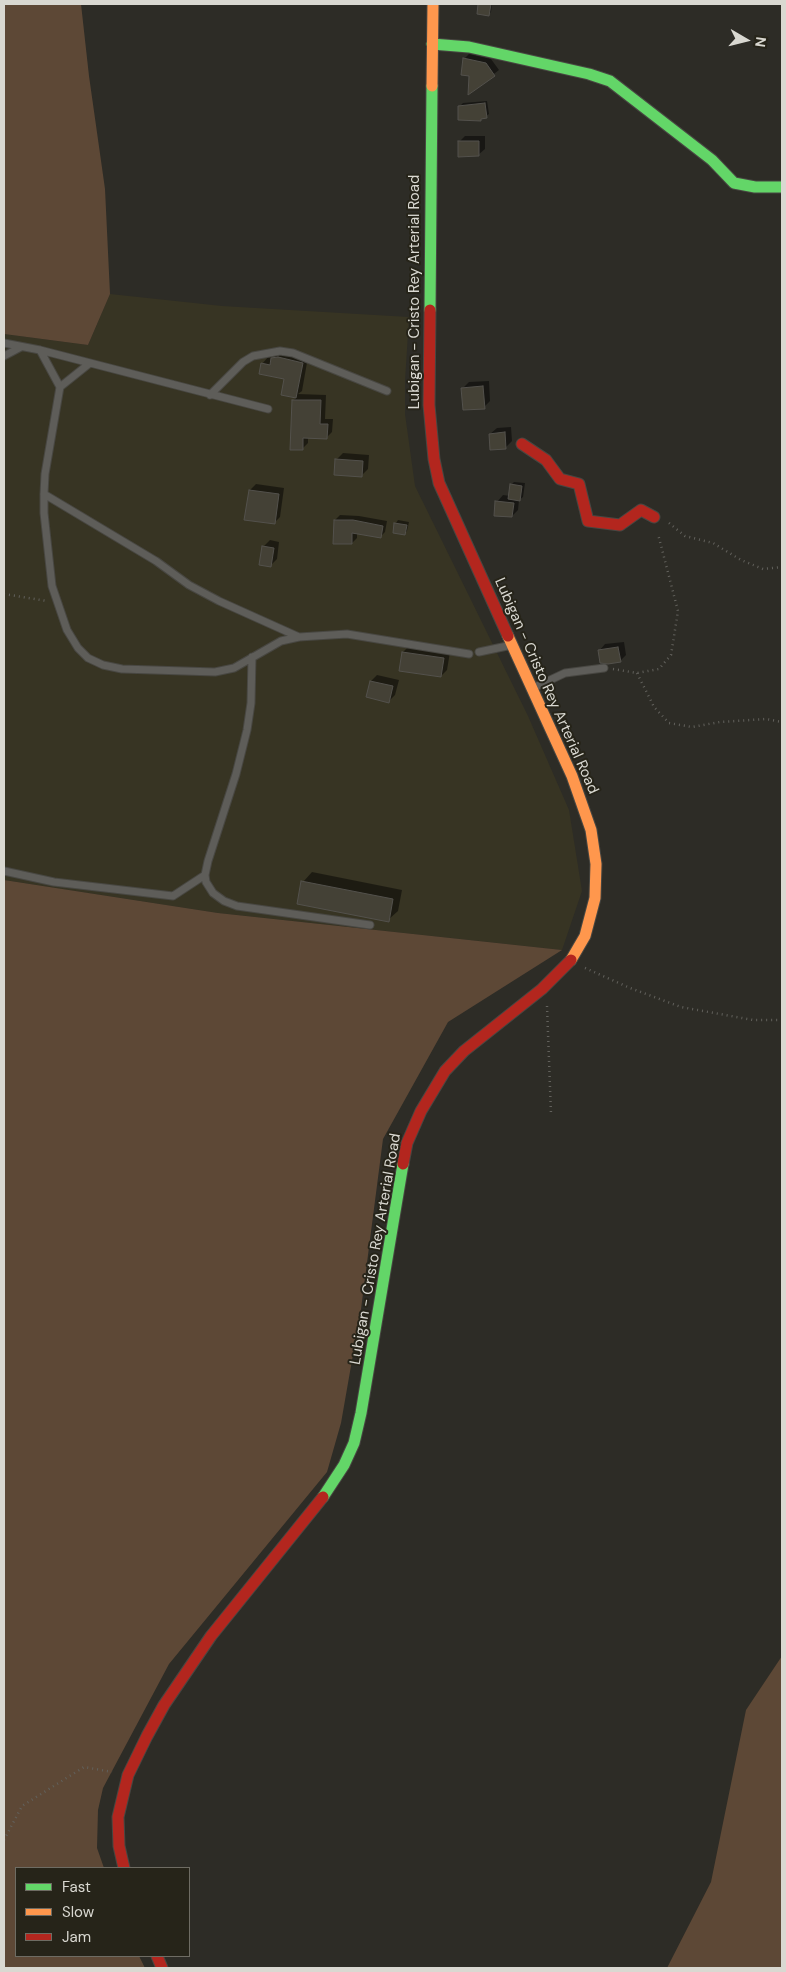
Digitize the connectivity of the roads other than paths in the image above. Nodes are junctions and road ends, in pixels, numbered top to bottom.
1 (433, 4) edge
2 (432, 44) junction
3 (782, 187) edge
4 (4, 343) edge
5 (21, 347) junction
6 (40, 350) junction
7 (4, 356) edge
8 (90, 363) junction
9 (60, 386) junction
10 (387, 391) dead end
11 (210, 395) junction
12 (268, 409) dead end
13 (522, 444) dead end
14 (44, 494) junction
15 (654, 518) road end
16 (299, 637) junction
17 (512, 645) junction
18 (479, 652) dead end
19 (469, 654) dead end
20 (252, 657) junction
21 (604, 668) road end
22 (533, 688) junction
23 (4, 871) edge
24 (205, 875) junction
25 (370, 925) dead end
26 (124, 1867) edge

1 - 2 main road, Lubigan - Cristo Rey Arterial Road
2 - 3 main road
2 - 17 main road, Lubigan - Cristo Rey Arterial Road
4 - 5 lane
5 - 6 lane
5 - 7 lane
6 - 8 lane
6 - 9 lane
8 - 9 lane
8 - 11 lane
9 - 14 lane
10 - 11 lane
11 - 12 lane
13 - 15 main road
14 - 16 lane
14 - 20 lane
16 - 19 lane
16 - 20 lane
17 - 18 lane
17 - 22 main road, Lubigan - Cristo Rey Arterial Road
20 - 24 lane
21 - 22 lane
22 - 26 main road, Lubigan - Cristo Rey Arterial Road
23 - 24 lane
24 - 25 lane

